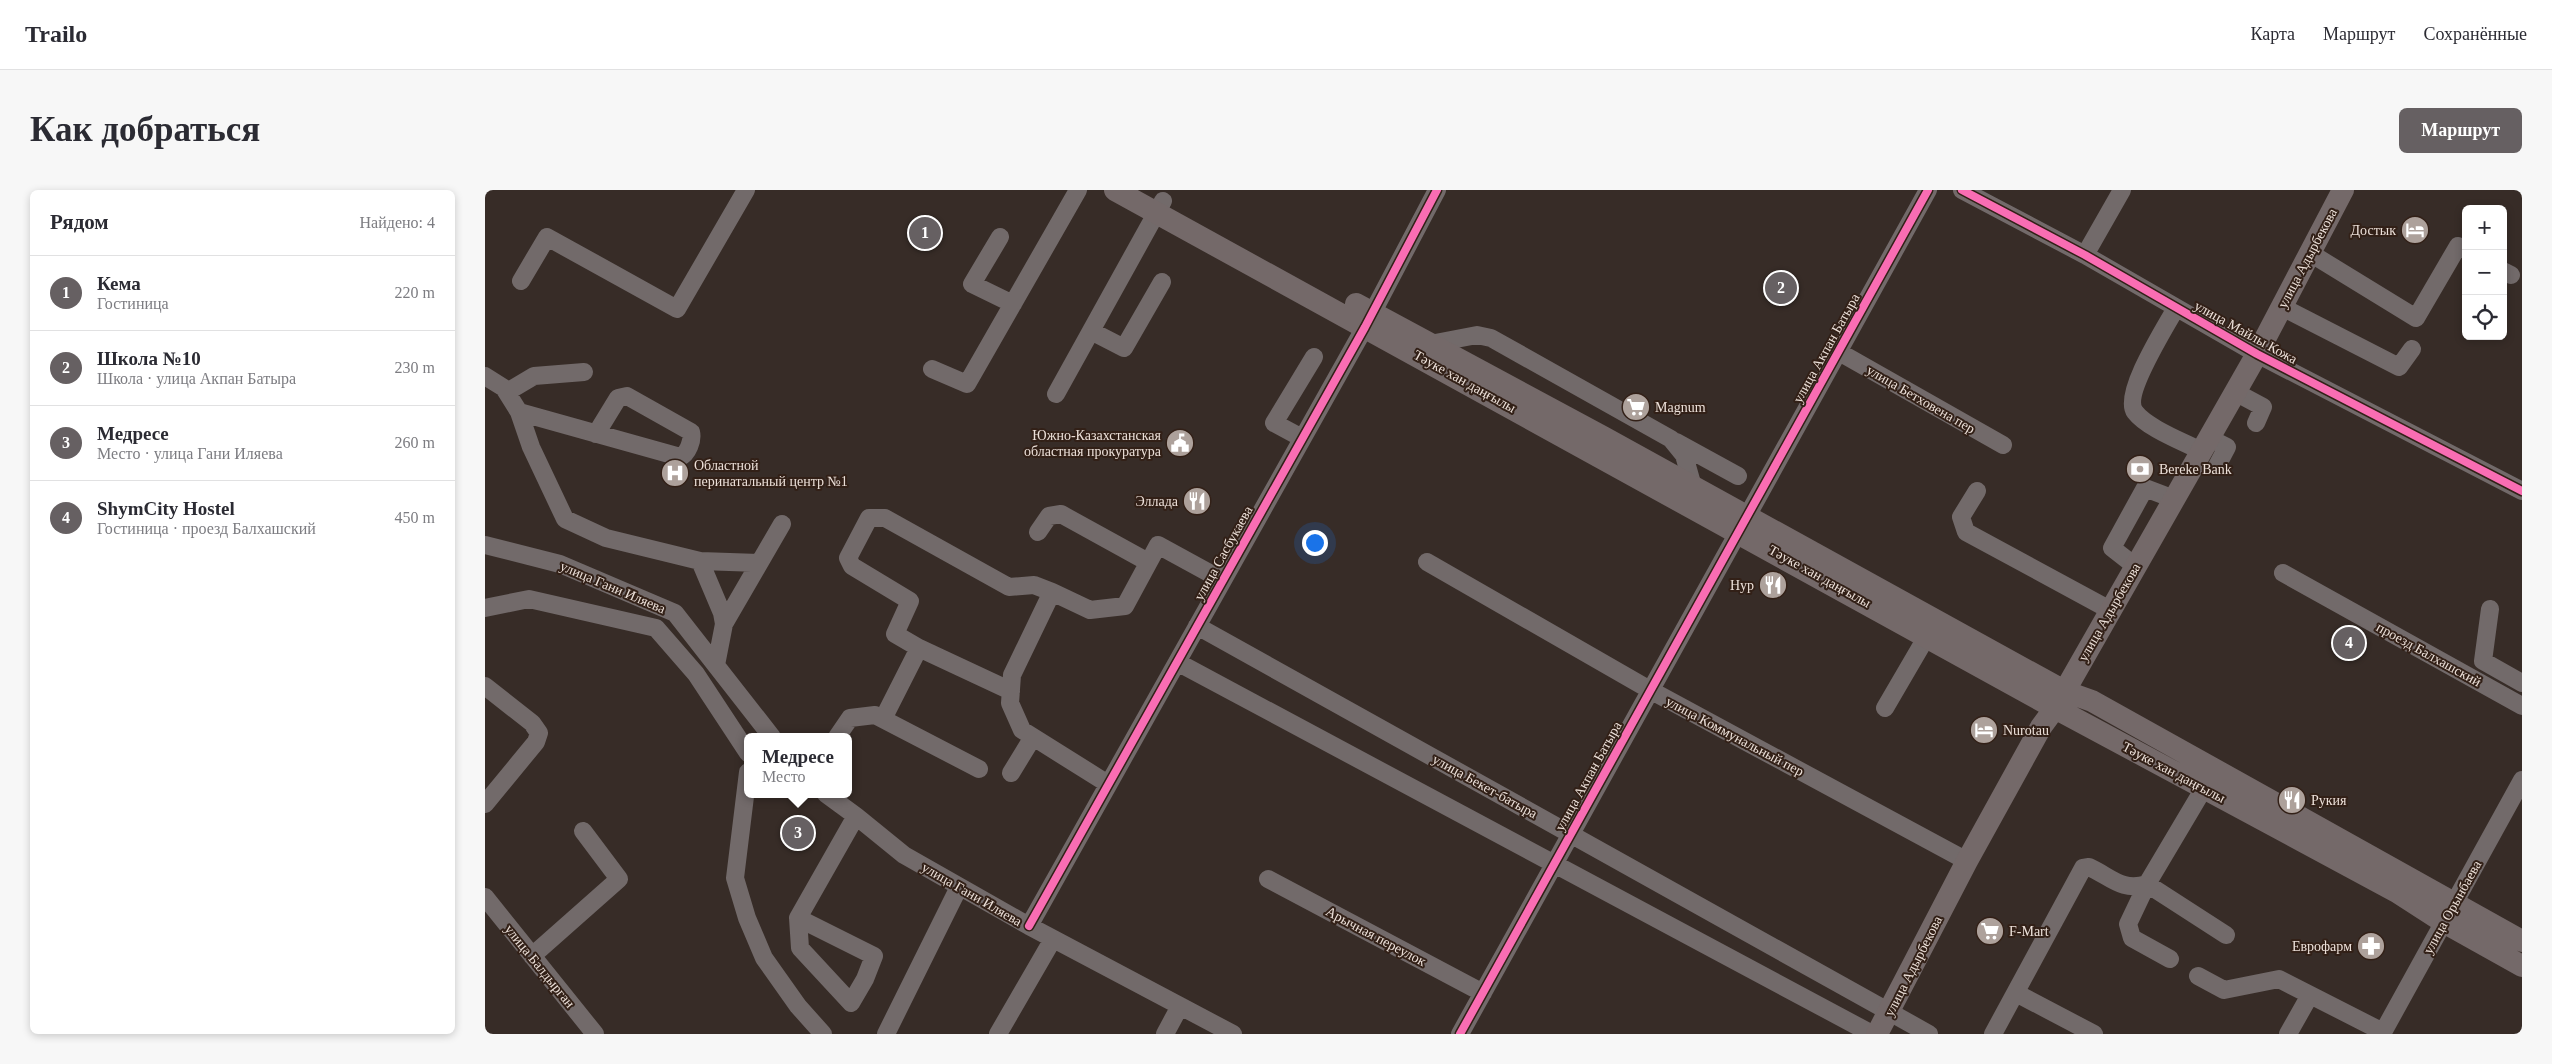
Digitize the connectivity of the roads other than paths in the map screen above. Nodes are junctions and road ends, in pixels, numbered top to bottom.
1 (746, 190) edge
2 (1078, 190) edge
3 (1115, 190) edge
4 (1142, 190) edge
5 (1437, 190) edge
6 (1928, 190) edge
7 (1962, 190) edge
8 (2122, 190) edge
9 (2343, 190) edge
10 (1160, 207) junction
11 (1000, 237) dead end
12 (2462, 248) edge
13 (2310, 253) junction
14 (2085, 255) junction
15 (521, 281) dead end
16 (1162, 282) dead end
17 (1013, 304) junction
18 (2282, 307) junction
19 (2177, 308) junction
20 (1368, 320) junction
21 (1091, 331) junction
22 (1431, 344) junction
23 (2412, 348) dead end
24 (1839, 352) junction
25 (2257, 354) junction
26 (1314, 357) dead end
27 (932, 369) dead end
28 (584, 372) dead end
29 (485, 376) edge
30 (507, 392) junction
31 (2235, 392) junction
32 (1056, 394) dead end
33 (519, 412) junction
34 (2256, 423) dead end
35 (597, 434) junction
36 (1302, 438) junction
37 (1671, 439) junction
38 (2003, 446) dead end
39 (2209, 452) junction
40 (1738, 476) dead end
41 (1693, 487) junction
42 (1977, 491) dead end
43 (2522, 491) edge
44 (2174, 499) junction
45 (782, 524) dead end
46 (1742, 524) junction
47 (1038, 532) dead end
48 (485, 545) edge
49 (700, 561) junction
50 (1148, 562) junction
51 (1427, 562) dead end
52 (759, 563) junction
53 (2135, 566) junction
54 (2283, 573) dead end
55 (1222, 580) junction
56 (1052, 592) junction
57 (485, 608) edge
58 (2490, 609) dead end
59 (2110, 610) junction
60 (724, 624) junction
61 (1197, 626) junction
62 (1927, 636) junction
63 (919, 648) junction
64 (1177, 662) junction
65 (716, 665) junction
66 (2522, 683) edge
67 (485, 686) edge
68 (1650, 690) junction
69 (1011, 691) junction
70 (2060, 699) junction
71 (2522, 706) edge
72 (1885, 708) dead end
73 (883, 719) junction
74 (770, 733) edge
75 (840, 733) edge
76 (1033, 737) junction
77 (744, 746) edge
78 (979, 769) dead end
79 (1011, 773) dead end
80 (2522, 780) edge
81 (1108, 784) junction
82 (2205, 788) junction
83 (745, 798) edge
84 (831, 798) edge
85 (485, 804) edge
86 (856, 816) junction
87 (583, 830) dead end
88 (1570, 833) junction
89 (1967, 861) junction
90 (1554, 864) junction
91 (1268, 879) dead end
92 (2147, 884) junction
93 (959, 886) junction
94 (485, 897) edge
95 (2450, 913) junction
96 (798, 918) junction
97 (1029, 926) junction
98 (2226, 935) dead end
99 (1053, 939) junction
100 (2522, 941) edge
101 (532, 956) junction
102 (2170, 959) dead end
103 (2522, 966) edge
104 (2198, 976) dead end
105 (2016, 992) junction
106 (1483, 993) junction
107 (2310, 995) junction
108 (1180, 1006) junction
109 (1889, 1012) junction
110 (2382, 1033) edge
111 (595, 1034) edge
112 (823, 1034) edge
113 (886, 1034) edge
114 (998, 1034) edge
115 (1165, 1034) edge
116 (1233, 1034) edge
117 (1460, 1034) edge
118 (1872, 1034) edge
119 (1877, 1034) edge
120 (1929, 1034) edge
121 (1993, 1034) edge
122 (2095, 1034) edge
123 (2288, 1034) edge

1 - 15 street
2 - 17 street
3 - 10 main road, Тәуке хан даңғылы
4 - 10 main road, Тәуке хан даңғылы
5 - 20 street, улица Сасбукаева
6 - 24 street, улица Акпан Батыра
7 - 14 street, улица Майлы Кожа
8 - 14 street
9 - 13 main road, улица Адырбекова
10 - 20 main road, Тәуке хан даңғылы
10 - 21 street
11 - 17 street
12 - 13 street
13 - 18 main road, улица Адырбекова
14 - 19 street, улица Майлы Кожа
16 - 21 street
17 - 27 street
18 - 23 street
18 - 25 main road, улица Адырбекова
19 - 25 street, улица Майлы Кожа
19 - 39 street
20 - 22 main road, Тәуке хан даңғылы
20 - 36 street, улица Сасбукаева
20 - 46 main road, Тәуке хан даңғылы
21 - 32 street
22 - 37 street
22 - 41 main road, Тәуке хан даңғылы
24 - 38 street, улица Бетховена пер
24 - 46 street, улица Акпан Батыра
25 - 31 main road, улица Адырбекова
25 - 43 street, улица Майлы Кожа
26 - 36 street
28 - 30 street
29 - 30 street
30 - 33 street
31 - 34 street
31 - 39 main road, улица Адырбекова
33 - 35 street
33 - 49 street
35 - 35 street
36 - 55 street, улица Сасбукаева
37 - 40 street
37 - 41 street
39 - 44 main road, улица Адырбекова
41 - 46 main road, Тәуке хан даңғылы
42 - 59 street
44 - 53 main road, улица Адырбекова
44 - 53 street
45 - 52 street
46 - 62 main road, Тәуке хан даңғылы
46 - 68 street, улица Акпан Батыра
46 - 70 main road, Тәуке хан даңғылы
47 - 50 street
48 - 65 street, улица Гани Иляева
49 - 52 street
49 - 60 street
50 - 55 street
50 - 56 street
51 - 68 street, улица Коммунальный пер
52 - 60 street
53 - 59 main road, улица Адырбекова
54 - 71 street, проезд Балхашский
55 - 61 street, улица Сасбукаева
56 - 63 street
56 - 69 street
57 - 77 street, улица Гани Иляева
58 - 66 street
59 - 70 main road, улица Адырбекова
60 - 65 street
61 - 64 street, улица Сасбукаева
61 - 88 street, улица Бекет-батыра
62 - 70 main road, Тәуке хан даңғылы
62 - 72 street
63 - 69 street
63 - 73 street
64 - 81 street, улица Сасбукаева
64 - 90 street
65 - 74 street, улица Гани Иляева
67 - 85 street
68 - 88 street, улица Акпан Батыра
68 - 89 street, улица Коммунальный пер
69 - 76 street
70 - 82 main road, Тәуке хан даңғылы
70 - 89 main road, улица Адырбекова
70 - 95 main road, Тәуке хан даңғылы
73 - 75 street
73 - 78 street
76 - 79 street
76 - 81 street
80 - 95 street, улица Орынбаева
81 - 97 street, улица Сасбукаева
82 - 92 street
82 - 95 main road, Тәуке хан даңғылы
83 - 112 street
84 - 86 street, улица Гани Иляева
86 - 93 street, улица Гани Иляева
86 - 96 street
87 - 101 street
88 - 90 street, улица Акпан Батыра
88 - 109 street, улица Бекет-батыра
89 - 109 main road, улица Адырбекова
90 - 106 street, улица Акпан Батыра
90 - 118 street
91 - 106 street, Арычная переулок
92 - 98 street
92 - 102 street
92 - 105 street
93 - 97 street, улица Гани Иляева
93 - 113 street
94 - 101 street, улица Балдырган
95 - 100 main road, Тәуке хан даңғылы
95 - 103 main road, Тәуке хан даңғылы
95 - 110 street, улица Орынбаева
96 - 96 street
97 - 99 street, улица Гани Иляева
99 - 108 street, улица Гани Иляева
99 - 114 street
101 - 111 street, улица Балдырган
104 - 107 street
105 - 121 street
105 - 122 street
106 - 117 street, улица Акпан Батыра
107 - 110 street
107 - 123 street
108 - 115 street
108 - 116 street, улица Гани Иляева
109 - 119 main road, улица Адырбекова
109 - 120 street, улица Бекет-батыра

